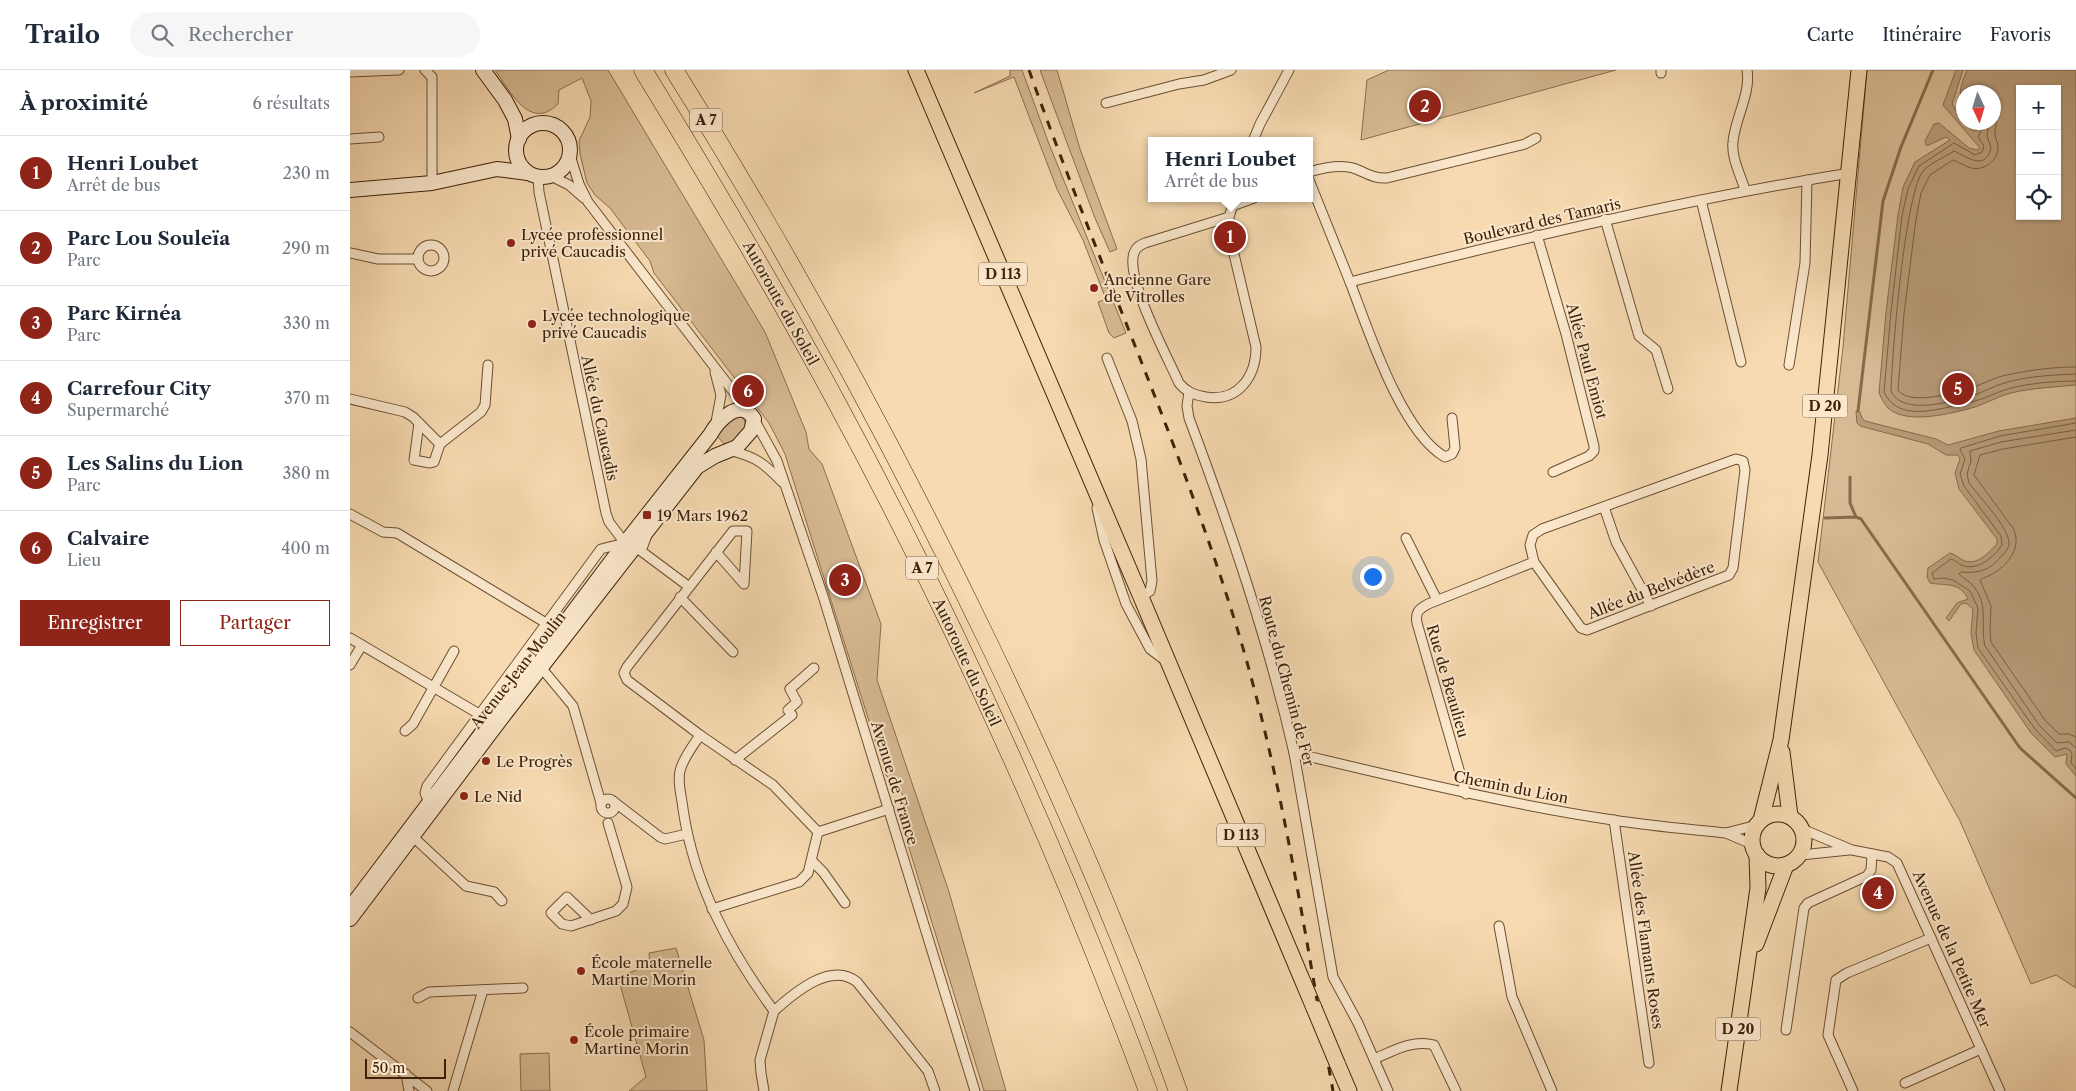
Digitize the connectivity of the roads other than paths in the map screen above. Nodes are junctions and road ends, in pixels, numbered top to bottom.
1 (390, 70) edge
2 (399, 70) edge
3 (425, 70) edge
4 (482, 70) edge
5 (644, 70) edge
6 (674, 70) edge
7 (688, 70) edge
8 (916, 70) edge
9 (1231, 70) edge
10 (1289, 70) edge
11 (1747, 70) edge
12 (1859, 70) edge
13 (350, 72) edge
14 (505, 100) junction
15 (1106, 104) dead end
16 (538, 124) junction
17 (380, 137) dead end
18 (1255, 137) edge
19 (1536, 138) dead end
20 (350, 139) edge
21 (518, 143) junction
22 (570, 155) junction
23 (497, 169) junction
24 (738, 171) junction
25 (1313, 171) edge
26 (1850, 173) junction
27 (539, 175) junction
28 (1808, 180) junction
29 (432, 183) junction
30 (350, 190) edge
31 (1313, 190) edge
32 (1745, 190) junction
33 (1700, 200) junction
34 (588, 202) junction
35 (1234, 202) edge
36 (1229, 217) junction
37 (1605, 219) junction
38 (1537, 235) junction
39 (350, 253) edge
40 (418, 259) dead end
41 (1350, 282) junction
42 (1108, 358) dead end
43 (1741, 362) dead end
44 (713, 364) junction
45 (488, 365) dead end
46 (1789, 365) dead end
47 (1668, 389) dead end
48 (1189, 392) junction
49 (350, 399) edge
50 (752, 416) junction
51 (1452, 418) dead end
52 (419, 423) junction
53 (713, 430) junction
54 (440, 444) junction
55 (728, 451) junction
56 (1553, 472) dead end
57 (1090, 478) junction
58 (784, 484) junction
59 (1604, 507) junction
60 (350, 514) edge
61 (652, 526) junction
62 (1406, 538) dead end
63 (625, 543) junction
64 (716, 552) junction
65 (1534, 562) junction
66 (688, 586) junction
67 (680, 597) junction
68 (1142, 597) junction
69 (1436, 600) junction
70 (1651, 606) junction
71 (546, 623) junction
72 (350, 638) edge
73 (362, 645) junction
74 (454, 651) dead end
75 (734, 652) dead end
76 (1168, 663) junction
77 (538, 664) junction
78 (350, 666) edge
79 (814, 668) dead end
80 (434, 687) junction
81 (479, 714) junction
82 (405, 731) dead end
83 (700, 735) junction
84 (1782, 740) junction
85 (1294, 753) junction
86 (735, 760) junction
87 (1466, 794) junction
88 (429, 803) junction
89 (609, 807) junction
90 (889, 809) junction
91 (1790, 816) junction
92 (1614, 820) junction
93 (1759, 822) junction
94 (1802, 829) junction
95 (818, 832) junction
96 (1726, 833) junction
97 (410, 834) junction
98 (687, 834) junction
99 (1852, 850) junction
100 (1756, 853) junction
101 (1872, 854) junction
102 (1800, 855) junction
103 (812, 861) junction
104 (1786, 865) junction
105 (502, 901) dead end
106 (845, 903) dead end
107 (350, 908) edge
108 (712, 908) junction
109 (350, 919) edge
110 (591, 920) dead end
111 (1499, 926) dead end
112 (1931, 938) junction
113 (1747, 966) junction
114 (523, 988) dead end
115 (482, 990) junction
116 (418, 998) dead end
117 (774, 1011) junction
118 (1786, 1030) dead end
119 (350, 1032) edge
120 (1981, 1049) junction
121 (1374, 1059) junction
122 (1650, 1063) dead end
123 (406, 1074) junction
124 (1905, 1083) dead end
125 (408, 1091) edge
126 (427, 1091) edge
127 (454, 1091) edge
128 (764, 1091) edge
129 (935, 1091) edge
130 (975, 1091) edge
131 (1148, 1091) edge
132 (1178, 1091) edge
133 (1349, 1091) edge
134 (1388, 1091) edge
135 (1456, 1091) edge
136 (1552, 1091) edge
137 (1729, 1091) edge
138 (1854, 1091) edge
139 (2000, 1091) edge

1 - 2 street
1 - 13 street
3 - 29 street
4 - 14 street
5 - 131 highway, Autoroute du Soleil / A 7
6 - 24 highway, Autoroute du Soleil / A 7
7 - 24 highway
8 - 57 main road, D 113
9 - 15 street
10 - 18 street
11 - 32 street
12 - 26 main road, D 20
14 - 16 street
14 - 21 street
16 - 21 street
16 - 22 street
17 - 20 street
19 - 25 street
21 - 23 street
21 - 27 street
22 - 27 street
22 - 34 street
23 - 27 street
23 - 29 street
24 - 132 highway, Autoroute du Soleil / A 7
26 - 28 street, Boulevard des Tamaris
26 - 84 main road, D 20
27 - 34 street
27 - 63 street, Allée du Caucadis
28 - 32 street, Boulevard des Tamaris
28 - 46 street
29 - 30 street
31 - 41 street
32 - 33 street, Boulevard des Tamaris
33 - 37 street, Boulevard des Tamaris
33 - 43 street
34 - 44 street, Avenue de France
35 - 36 street
36 - 48 street
36 - 48 street
37 - 38 street, Boulevard des Tamaris
37 - 47 street
38 - 41 street, Boulevard des Tamaris
38 - 56 street, Allée Paul Emiot
39 - 40 street
41 - 51 street
42 - 68 street
44 - 50 street, Avenue de France
44 - 53 street
45 - 54 street
48 - 85 street, Route du Chemin de Fer
49 - 52 street
50 - 53 street, Avenue Jean Moulin
50 - 55 street, Avenue Jean Moulin
50 - 58 street, Avenue de France
52 - 54 street
52 - 54 street
53 - 55 street
53 - 63 street, Avenue Jean Moulin
55 - 58 street, Avenue de France
55 - 61 street, Avenue Jean Moulin
57 - 68 main road, D 113
57 - 76 street
58 - 90 street, Avenue de France
59 - 65 street, Allée du Belvédère
59 - 70 street
59 - 70 street, Allée du Belvédère
60 - 71 street
61 - 66 street
61 - 77 street, Avenue Jean Moulin
62 - 69 street
63 - 71 street, Avenue Jean Moulin
63 - 77 street, Avenue Jean Moulin
64 - 64 street
64 - 66 street
65 - 69 street, Rue de Beaulieu
65 - 70 street, Allée du Belvédère
66 - 67 street
67 - 75 street
67 - 83 street
68 - 76 main road, D 113
69 - 87 street, Rue de Beaulieu
71 - 81 street, Avenue Jean Moulin
72 - 73 street
73 - 78 street
73 - 80 street
74 - 80 street
76 - 133 main road, D 113, bridge
77 - 88 street, Avenue Jean Moulin
77 - 89 street
77 - 97 street, Avenue Jean Moulin
79 - 86 street
80 - 81 street
80 - 82 street
81 - 88 street, Avenue Jean Moulin
83 - 86 street
83 - 98 street
84 - 91 main road, D 20
84 - 93 main road, D 20
85 - 87 street, Chemin du Lion
85 - 121 street, Route du Chemin de Fer
86 - 95 street
87 - 92 street, Chemin du Lion
88 - 97 street, Avenue Jean Moulin
89 - 98 street
89 - 110 street
90 - 95 street
90 - 130 street, Avenue de France
91 - 93 main road
91 - 94 main road
92 - 96 street, Chemin du Lion
92 - 122 street, Allée des Flamants Roses
93 - 96 street, Chemin du Lion
93 - 100 main road
94 - 99 street, Avenue de la Petite Mer
94 - 102 main road
95 - 103 street
96 - 100 street, Chemin du Lion
97 - 105 street
97 - 107 street, Avenue Jean Moulin
97 - 109 street, Avenue Jean Moulin
98 - 108 street
99 - 101 street, Avenue de la Petite Mer
99 - 102 street, Avenue de la Petite Mer
100 - 104 main road
100 - 113 main road, D 20
101 - 112 street, Avenue de la Petite Mer
101 - 118 street
102 - 104 main road
103 - 106 street
103 - 108 street
104 - 113 main road, D 20
108 - 117 street
111 - 136 street
112 - 120 street, Avenue de la Petite Mer
112 - 138 street
113 - 137 main road, D 20
114 - 115 street
115 - 116 street
115 - 127 street
117 - 128 street
117 - 129 street
119 - 123 street
120 - 124 street
120 - 139 street, Avenue de la Petite Mer
121 - 134 street, Route du Chemin de Fer
121 - 135 street
123 - 125 street
123 - 126 street

